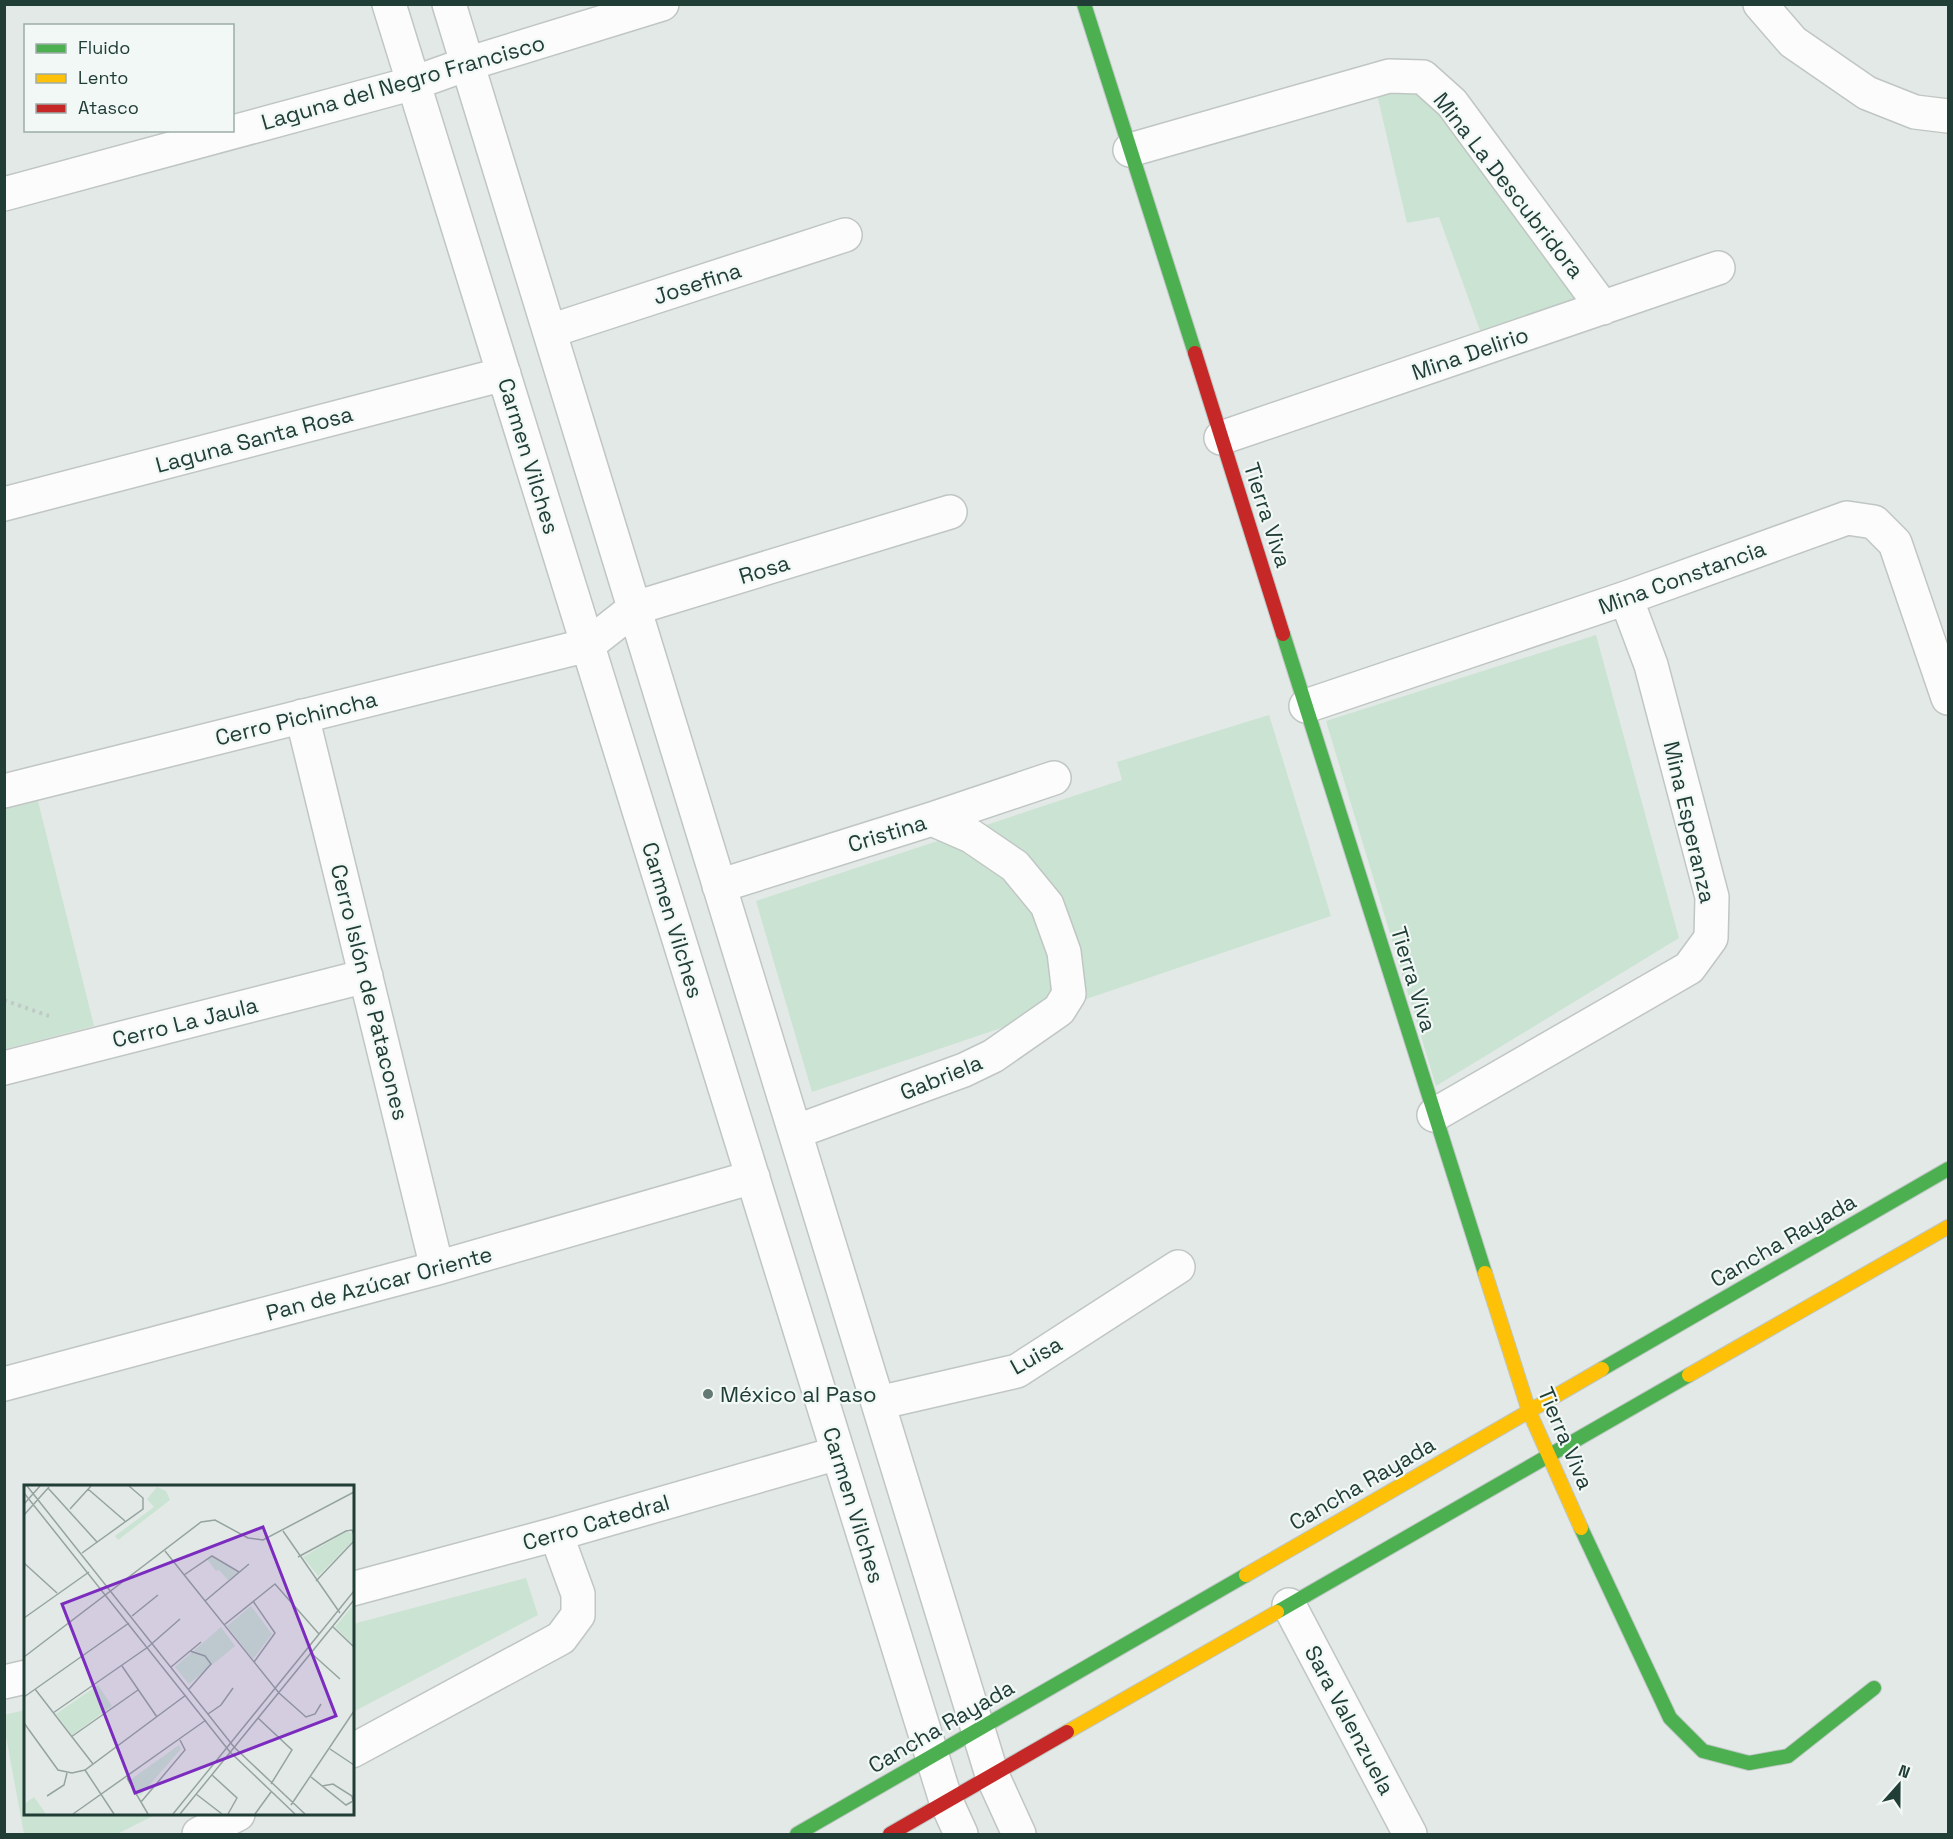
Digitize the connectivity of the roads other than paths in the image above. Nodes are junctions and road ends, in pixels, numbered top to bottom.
1 (389, 4) edge
2 (449, 4) edge
3 (662, 4) edge
4 (1084, 4) edge
5 (1760, 4) edge
6 (467, 64) junction
7 (414, 83) junction
8 (1948, 116) edge
9 (233, 132) edge
10 (234, 132) edge
11 (1130, 150) junction
12 (4, 194) edge
13 (844, 235) dead end
14 (1718, 268) dead end
15 (1602, 308) junction
16 (550, 331) junction
17 (504, 374) junction
18 (1221, 438) junction
19 (4, 504) edge
20 (950, 512) dead end
21 (1626, 598) junction
22 (634, 608) junction
23 (588, 645) junction
24 (1948, 698) edge
25 (1306, 706) junction
26 (302, 716) junction
27 (1054, 778) dead end
28 (4, 791) edge
29 (932, 819) junction
30 (719, 886) junction
31 (366, 975) junction
32 (4, 1068) edge
33 (1434, 1115) junction
34 (795, 1132) junction
35 (1948, 1169) edge
36 (753, 1177) junction
37 (1948, 1227) edge
38 (1178, 1267) dead end
39 (437, 1268) junction
40 (4, 1384) edge
41 (878, 1403) junction
42 (1529, 1411) junction
43 (838, 1453) junction
44 (1548, 1457) junction
45 (556, 1534) junction
46 (354, 1588) edge
47 (1290, 1605) junction
48 (24, 1677) edge
49 (4, 1682) edge
50 (1874, 1688) dead end
51 (978, 1729) junction
52 (354, 1750) edge
53 (932, 1756) junction
54 (992, 1775) junction
55 (946, 1801) junction
56 (236, 1815) edge
57 (199, 1834) edge
58 (797, 1834) edge
59 (890, 1834) edge
60 (961, 1834) edge
61 (1019, 1834) edge
62 (1410, 1834) edge

1 - 7 street, Carmen Vilches
2 - 6 street
3 - 6 street, Laguna del Negro Francisco
4 - 11 street, Tierra Viva
5 - 8 street
6 - 7 street, Laguna del Negro Francisco
6 - 16 street
7 - 10 street, Laguna del Negro Francisco
7 - 17 street, Carmen Vilches
9 - 12 street, Laguna del Negro Francisco
11 - 15 street, Mina La Descubridora
11 - 18 street, Tierra Viva
13 - 16 street, Josefina
14 - 15 street, Mina Delirio
15 - 18 street, Mina Delirio
16 - 22 street
17 - 19 street, Laguna Santa Rosa
17 - 23 street, Carmen Vilches
18 - 25 street, Tierra Viva
20 - 22 street, Rosa
21 - 24 street, Mina Constancia
21 - 25 street, Mina Constancia
21 - 33 street, Mina Esperanza
22 - 23 street, Rosa
22 - 30 street
23 - 26 street, Cerro Pichincha
23 - 36 street, Carmen Vilches
25 - 33 street, Tierra Viva
26 - 28 street, Cerro Pichincha
26 - 31 street, Cerro Islón de Patacones
27 - 29 street, Cristina
29 - 30 street, Cristina
29 - 34 street, Gabriela
30 - 34 street
31 - 32 street, Cerro La Jaula
31 - 39 street, Cerro Islón de Patacones
33 - 42 street, Tierra Viva
34 - 41 street
35 - 42 street, Cancha Rayada
36 - 39 street, Pan de Azúcar Oriente
36 - 43 street, Carmen Vilches
37 - 44 street
38 - 41 street, Luisa
39 - 40 street, Pan de Azúcar Oriente
41 - 51 street
42 - 44 street, Tierra Viva
42 - 51 street, Cancha Rayada
43 - 45 street, Cerro Catedral
43 - 53 street, Carmen Vilches
44 - 47 street
44 - 50 street, Tierra Viva
45 - 46 street, Cerro Catedral
45 - 52 street
47 - 54 street
47 - 62 street, Sara Valenzuela
48 - 49 street
51 - 53 street, Cancha Rayada
51 - 54 street
53 - 55 street, Carmen Vilches
53 - 58 street, Cancha Rayada
54 - 55 street
54 - 61 street
55 - 59 street
55 - 60 street, Carmen Vilches
56 - 57 street

